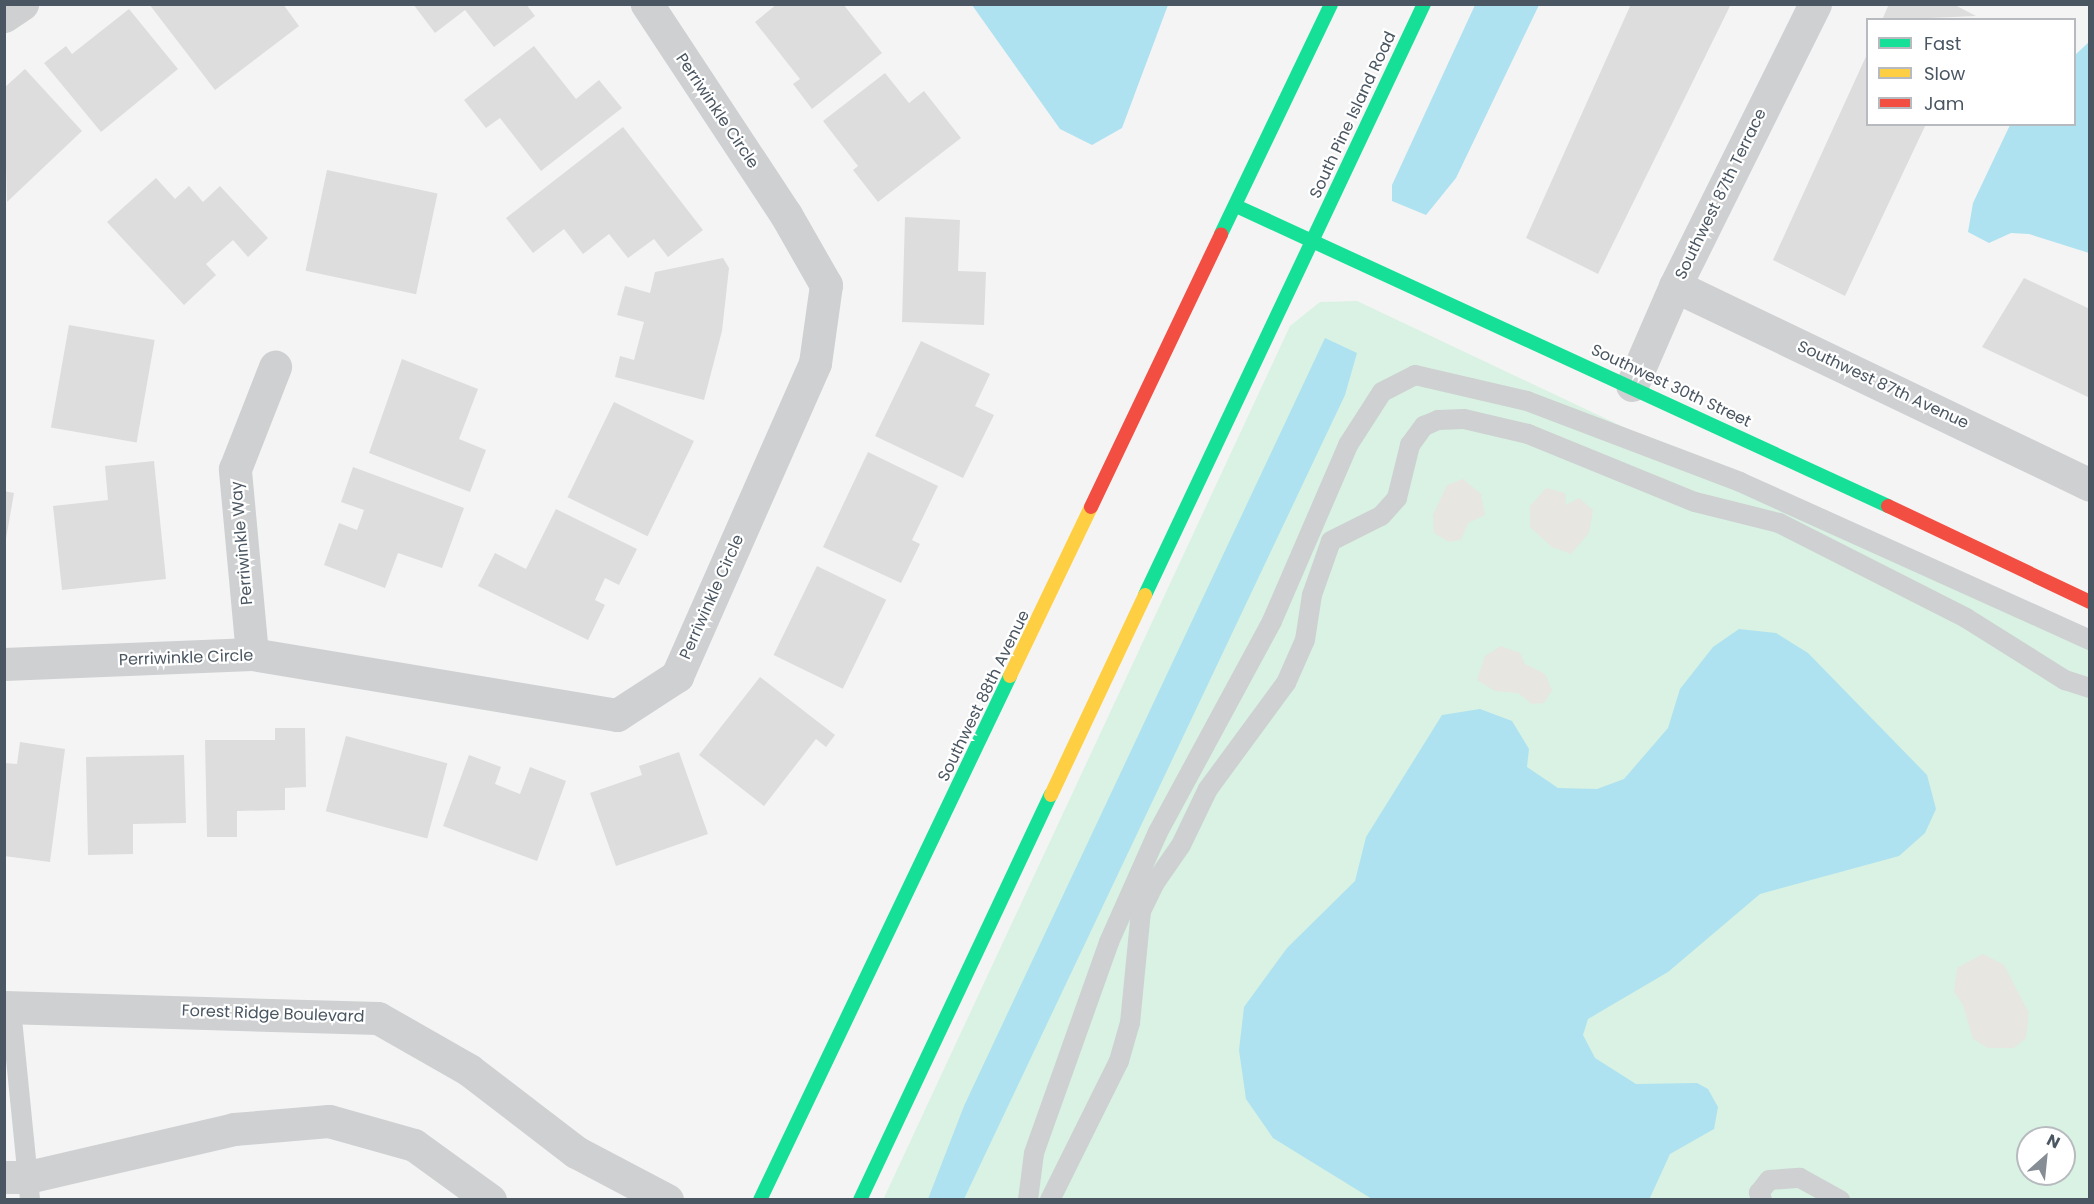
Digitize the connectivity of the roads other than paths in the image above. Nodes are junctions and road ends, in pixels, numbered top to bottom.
1 (22, 4) edge
2 (646, 4) edge
3 (1331, 4) edge
4 (1424, 4) edge
5 (1815, 4) edge
6 (4, 16) edge
7 (1236, 206) junction
8 (1312, 240) junction
9 (1675, 286) junction
10 (275, 367) dead end
11 (1632, 385) junction
12 (2090, 485) edge
13 (2090, 602) edge
14 (2090, 640) edge
15 (252, 654) junction
16 (4, 664) edge
17 (2090, 688) edge
18 (8, 1008) edge
19 (21, 1184) edge
20 (490, 1200) edge
21 (667, 1200) edge
22 (760, 1200) edge
23 (860, 1200) edge
24 (1028, 1200) edge
25 (1050, 1200) edge
26 (1762, 1200) edge
27 (1840, 1200) edge

1 - 6 street
2 - 15 street, Perriwinkle Circle
3 - 7 main road
4 - 8 main road, South Pine Island Road
5 - 9 street, Southwest 87th Terrace
7 - 8 main road, Southwest 30th Street
7 - 22 main road, Southwest 88th Avenue
8 - 11 main road, Southwest 30th Street
8 - 23 main road
9 - 11 street, Southwest 87th Terrace
9 - 12 street, Southwest 87th Avenue
10 - 15 street, Perriwinkle Way
11 - 13 main road, Southwest 30th Street
14 - 24 lane
15 - 16 street, Perriwinkle Circle
17 - 25 lane
18 - 19 lane
18 - 21 street, Forest Ridge Boulevard
19 - 20 street
26 - 27 lane

